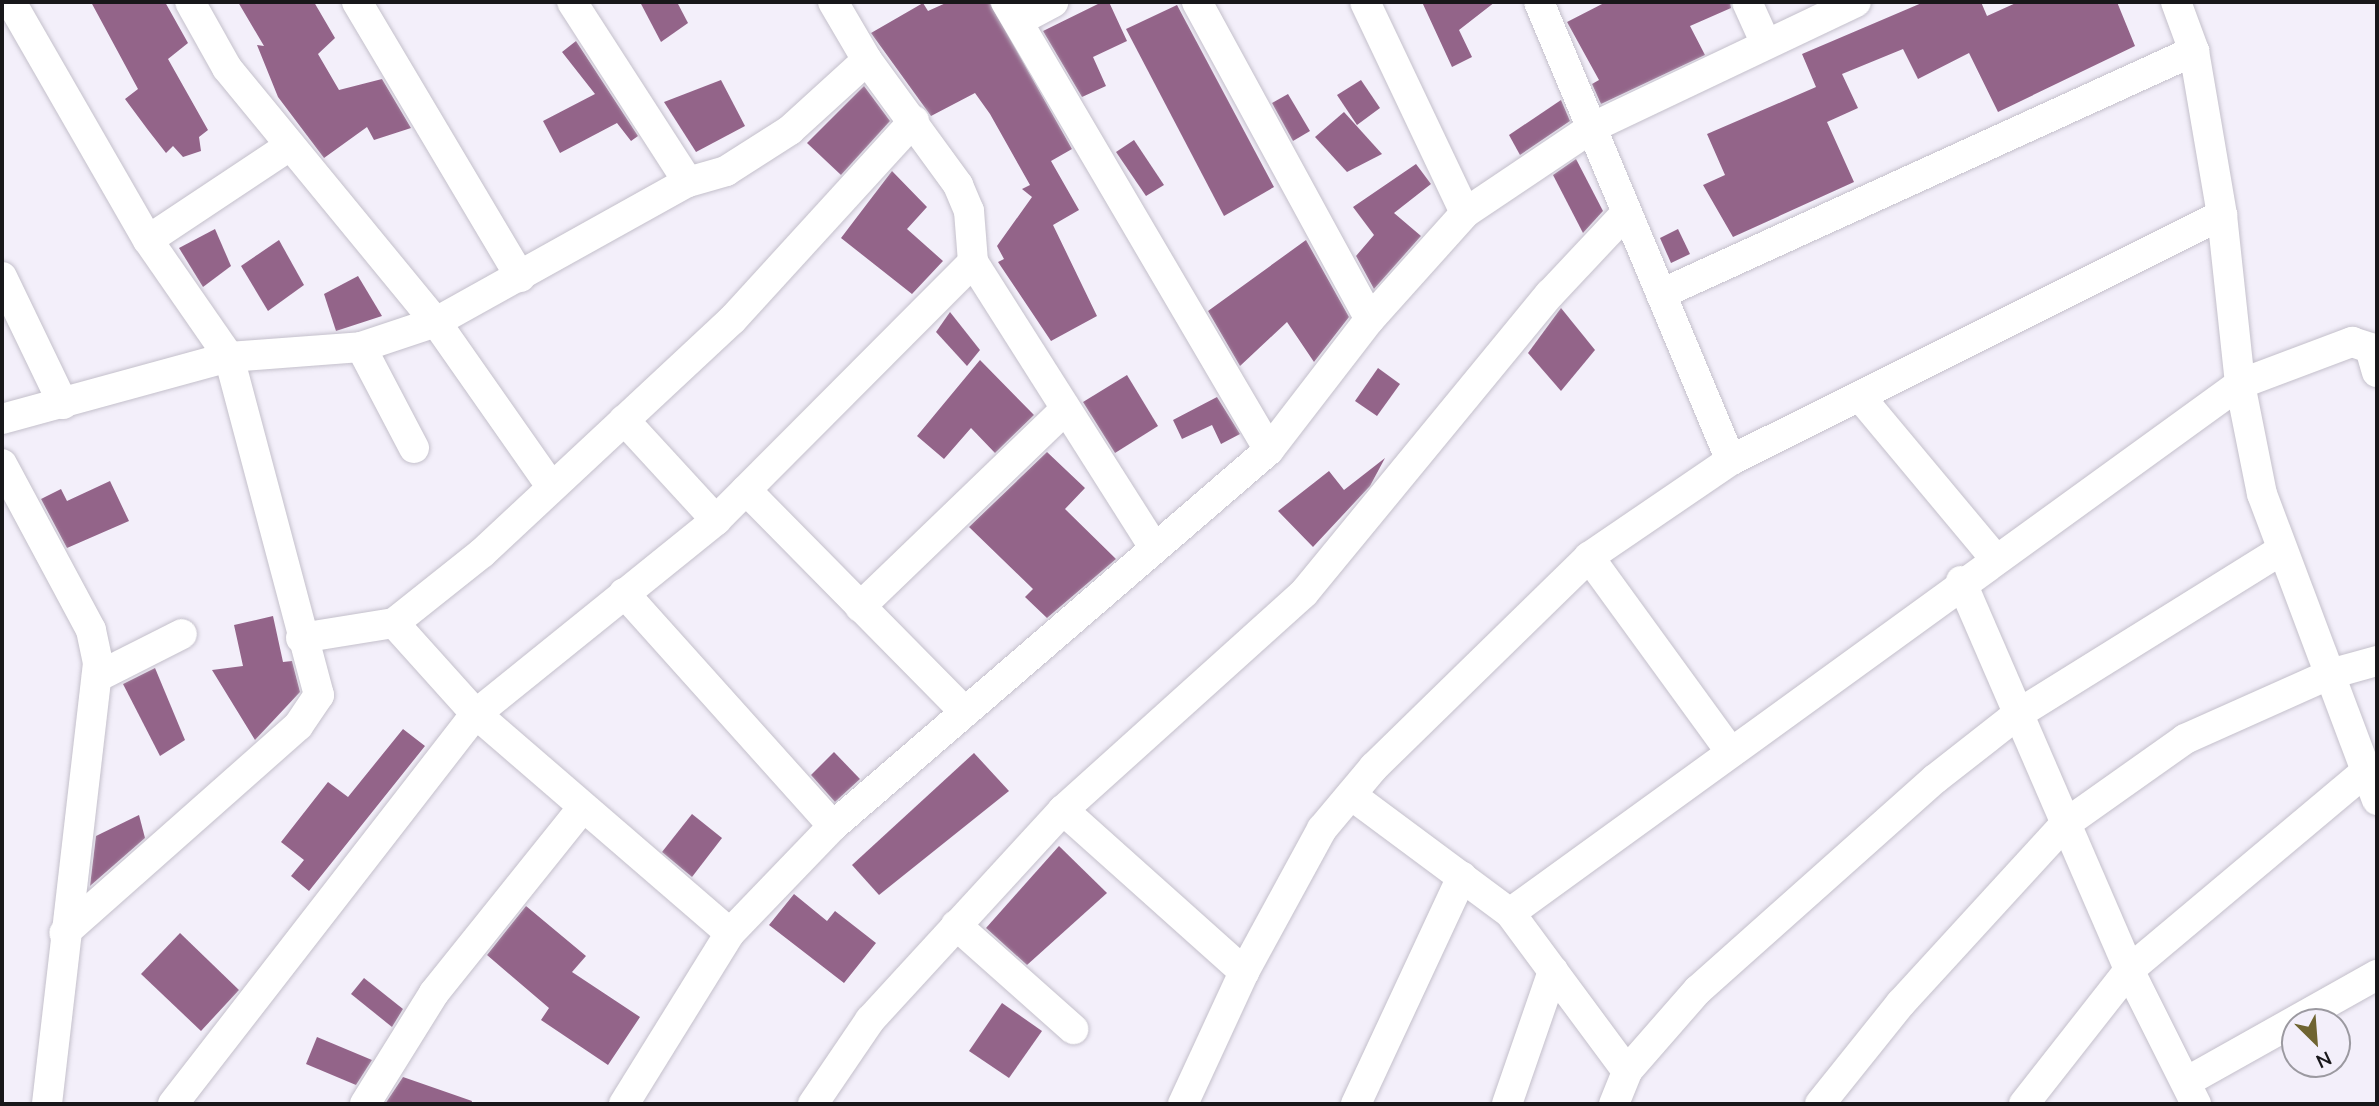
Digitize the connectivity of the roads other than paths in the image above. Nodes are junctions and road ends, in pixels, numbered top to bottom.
1 (11, 2) edge
2 (190, 2) edge
3 (357, 2) edge
4 (572, 2) edge
5 (832, 2) edge
6 (1053, 2) edge
7 (1197, 2) edge
8 (1365, 2) edge
9 (1539, 2) edge
10 (1747, 2) edge
11 (1856, 2) edge
12 (2176, 2) edge
13 (1012, 11) edge
14 (1766, 44) junction
15 (2194, 51) junction
16 (867, 60) junction
17 (914, 121) junction
18 (1593, 127) junction
19 (288, 147) junction
20 (688, 182) junction
21 (1465, 213) junction
22 (1626, 213) junction
23 (2222, 215) junction
24 (148, 240) junction
25 (972, 262) junction
26 (2, 276) edge
27 (520, 277) junction
28 (1661, 294) junction
29 (1370, 319) junction
30 (436, 322) junction
31 (361, 347) junction
32 (229, 357) junction
33 (2377, 372) edge
34 (2240, 384) junction
35 (1861, 398) junction
36 (63, 404) junction
37 (1065, 410) junction
38 (2, 419) edge
39 (624, 420) junction
40 (414, 448) dead end
41 (1269, 450) junction
42 (1731, 460) junction
43 (2, 464) edge
44 (551, 485) junction
45 (746, 489) junction
46 (716, 520) junction
47 (1153, 546) junction
48 (2280, 551) junction
49 (1589, 557) junction
50 (1994, 557) junction
51 (1961, 582) junction
52 (624, 593) junction
53 (860, 607) junction
54 (394, 623) junction
55 (182, 634) dead end
56 (301, 638) junction
57 (2377, 661) edge
58 (2330, 674) junction
59 (97, 677) junction
60 (965, 712) junction
61 (475, 714) junction
62 (2018, 714) junction
63 (1730, 751) junction
64 (2367, 770) junction
65 (1351, 795) junction
66 (2377, 800) edge
67 (582, 808) junction
68 (1063, 810) junction
69 (2065, 824) junction
70 (833, 827) junction
71 (1462, 877) junction
72 (1510, 913) junction
73 (956, 925) junction
74 (64, 933) junction
75 (730, 933) junction
76 (2129, 970) junction
77 (1553, 971) junction
78 (1244, 972) junction
79 (2377, 975) edge
80 (1073, 1029) dead end
81 (1627, 1071) junction
82 (2191, 1093) edge
83 (47, 1104) edge
84 (173, 1104) edge
85 (365, 1104) edge
86 (624, 1104) edge
87 (813, 1104) edge
88 (1183, 1104) edge
89 (1356, 1104) edge
90 (1507, 1104) edge
91 (1614, 1104) edge
92 (1820, 1104) edge
93 (2024, 1104) edge

1 - 24 street
2 - 19 street
3 - 27 street
4 - 20 street
5 - 16 street
6 - 13 street
7 - 29 street
8 - 21 street
9 - 18 street
10 - 14 street
11 - 14 street
12 - 15 street
13 - 41 street
14 - 18 street
15 - 23 street
15 - 28 street
16 - 17 street
16 - 20 street
17 - 25 street
17 - 39 street
18 - 21 street
18 - 22 street
19 - 24 street
19 - 30 street
20 - 27 street
21 - 29 street
22 - 28 street
22 - 68 street
23 - 34 street
23 - 35 street
24 - 32 street
25 - 37 street
25 - 45 street
26 - 36 street
27 - 30 street
28 - 42 street
29 - 41 street
30 - 31 street
30 - 44 street
31 - 32 street
31 - 40 street
32 - 36 street
32 - 56 street
33 - 34 street
34 - 48 street
34 - 50 street
35 - 42 street
35 - 50 street
36 - 38 street
37 - 47 street
37 - 53 street
39 - 44 street
39 - 46 street
41 - 47 street
42 - 49 street
43 - 59 street
44 - 54 street
45 - 46 street
45 - 53 street
46 - 52 street
47 - 60 street
48 - 58 street
48 - 62 street
49 - 63 street
49 - 65 street
50 - 51 street
51 - 62 street
51 - 63 street
52 - 61 street
52 - 70 street
53 - 60 street
54 - 56 street
54 - 61 street
55 - 59 street
56 - 74 street
57 - 58 street
58 - 64 street
58 - 69 street
59 - 74 street
60 - 70 street
61 - 67 street
61 - 84 street
62 - 69 street
62 - 81 street
63 - 72 street
64 - 66 street
64 - 76 street
65 - 71 street
65 - 78 street
67 - 75 street
67 - 85 street
68 - 73 street
68 - 78 street
69 - 76 street
69 - 92 street
70 - 75 street
71 - 72 street
71 - 89 street
72 - 77 street
73 - 80 street
73 - 87 street
74 - 83 street
75 - 86 street
76 - 82 street
76 - 93 street
77 - 81 street
77 - 90 street
78 - 88 street
79 - 82 street
81 - 91 street

